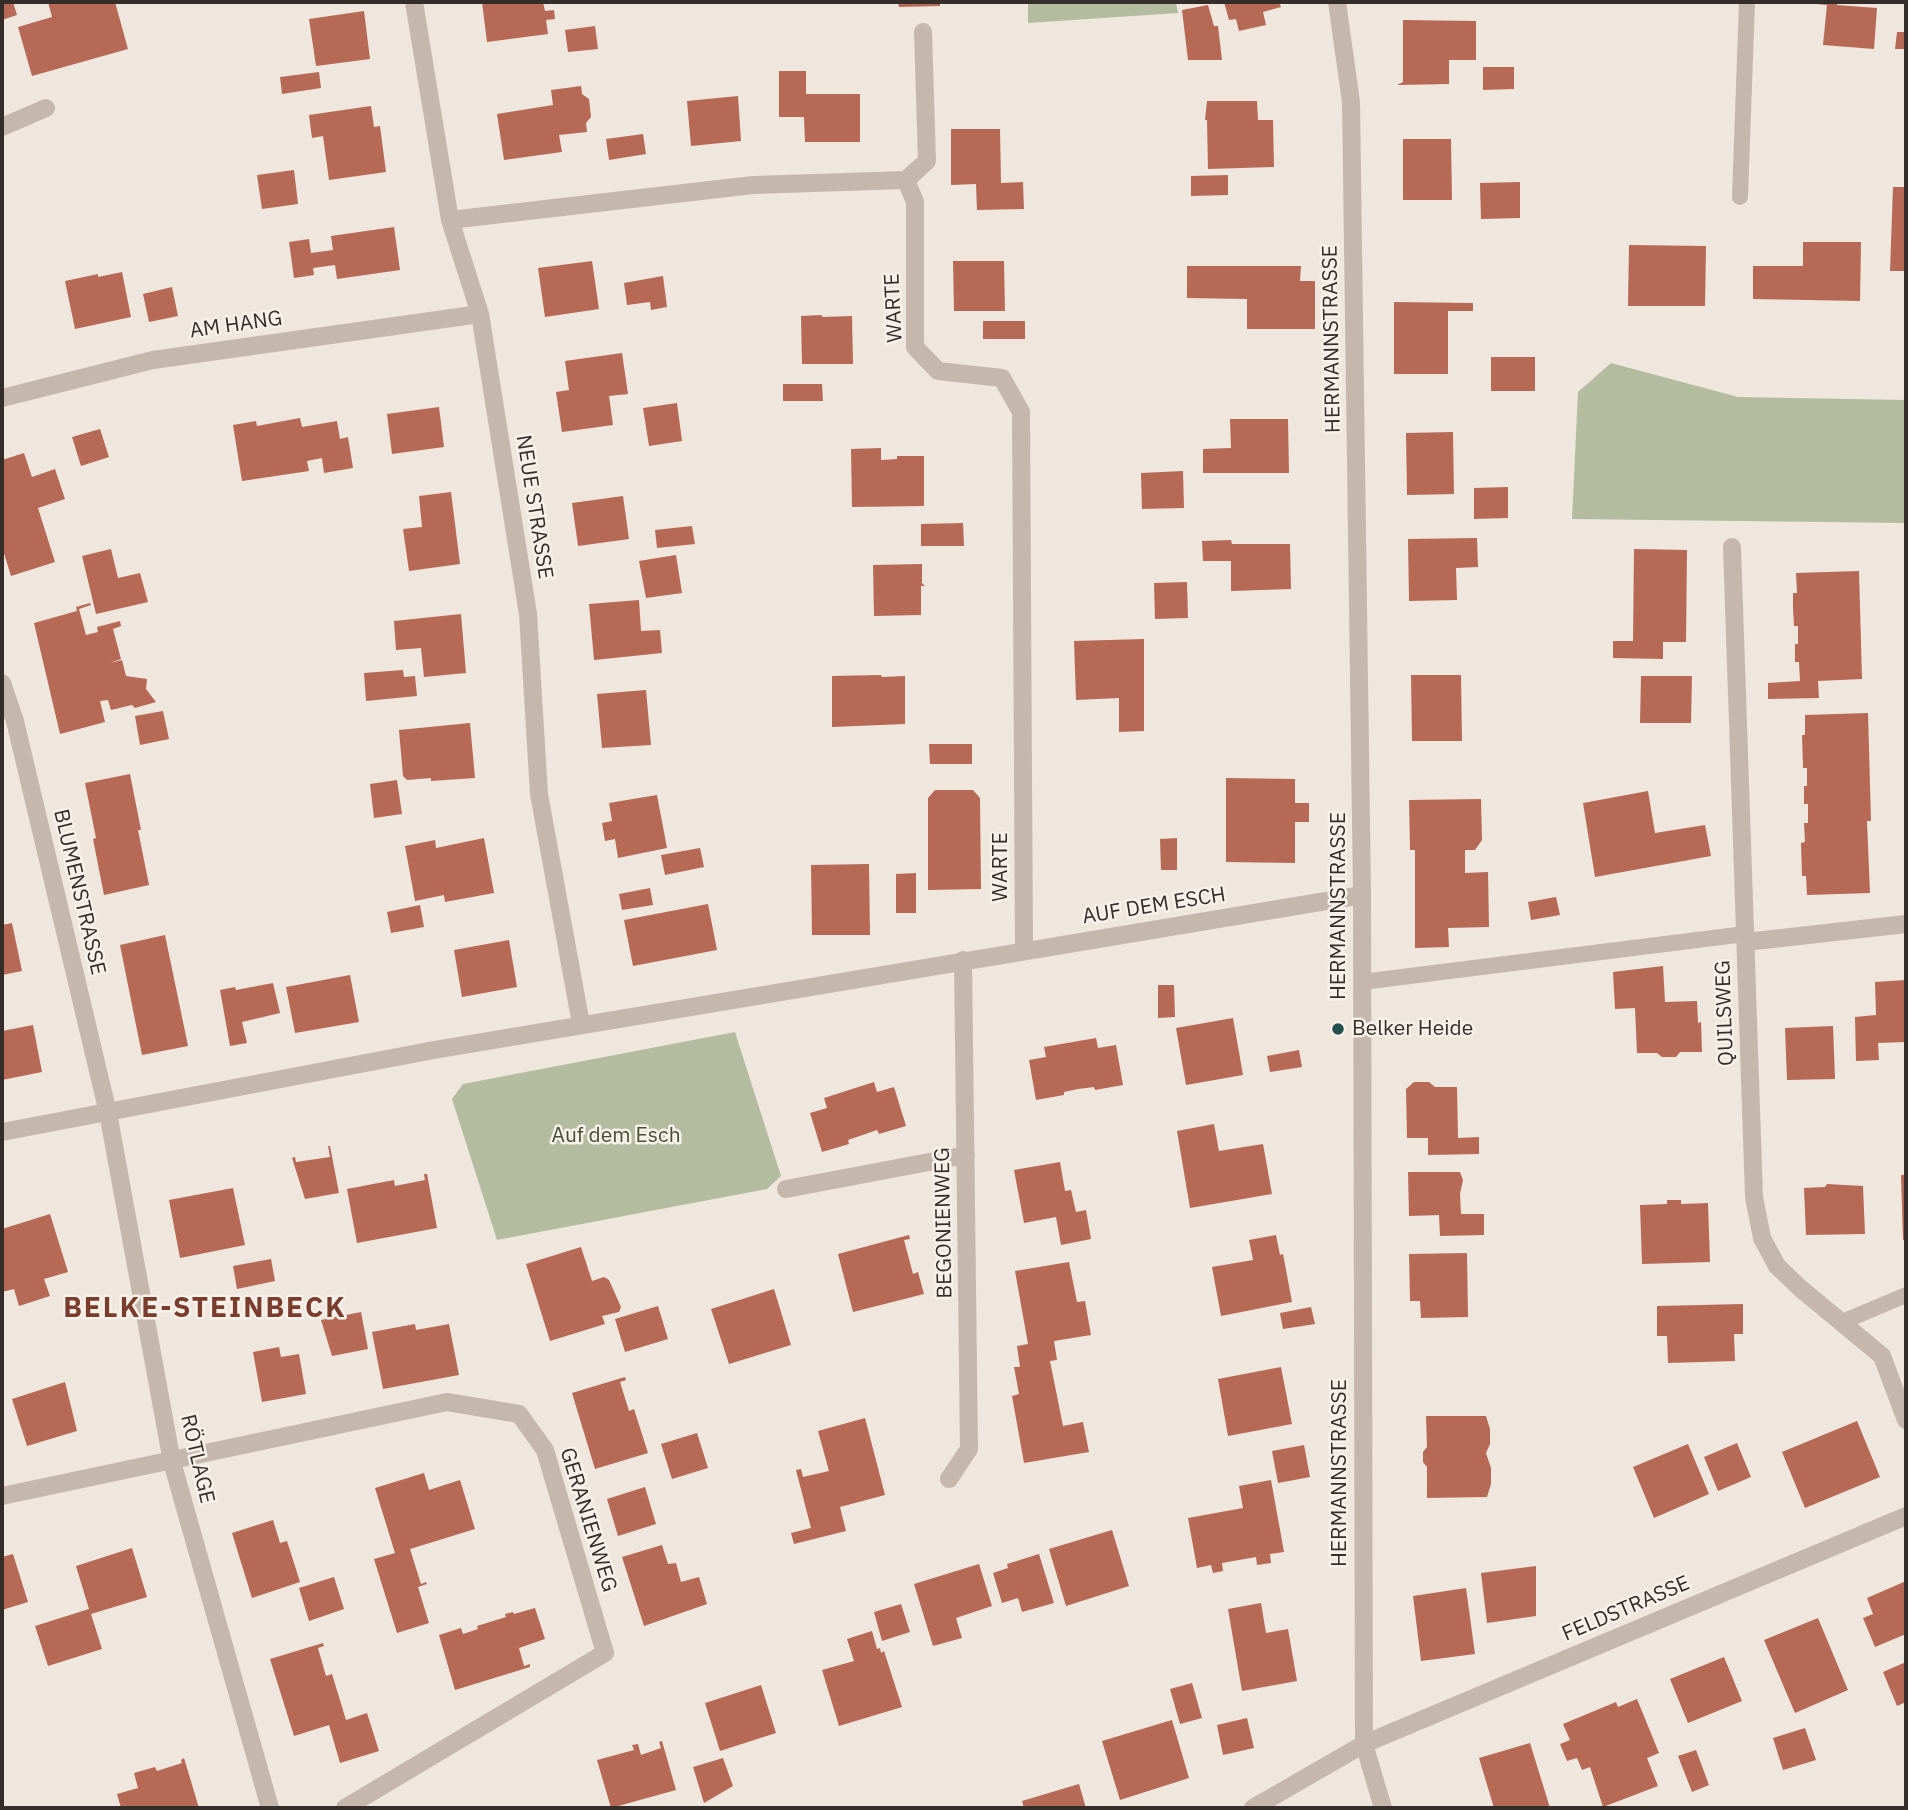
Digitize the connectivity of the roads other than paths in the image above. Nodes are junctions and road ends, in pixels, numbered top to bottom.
1 (414, 2) edge
2 (1337, 2) edge
3 (1747, 2) edge
4 (922, 32) dead end
5 (46, 108) dead end
6 (2, 127) edge
7 (906, 180) junction
8 (1740, 197) dead end
9 (450, 220) junction
10 (480, 314) junction
11 (2, 398) edge
12 (1732, 547) dead end
13 (2, 683) edge
14 (1362, 895) junction
15 (1906, 924) edge
16 (1746, 938) junction
17 (1024, 950) junction
18 (963, 960) junction
19 (1362, 982) junction
20 (581, 1024) junction
21 (108, 1113) junction
22 (2, 1132) edge
23 (966, 1155) junction
24 (786, 1189) dead end
25 (1906, 1295) edge
26 (1842, 1322) junction
27 (1906, 1420) edge
28 (172, 1462) junction
29 (949, 1479) dead end
30 (2, 1496) edge
31 (1906, 1517) edge
32 (1364, 1744) junction
33 (270, 1808) edge
34 (345, 1808) edge
35 (1253, 1808) edge
36 (1383, 1808) edge

1 - 9 street, NEUE STRASSE
2 - 14 street, HERMANNSTRASSE
3 - 8 lane
4 - 7 street
5 - 6 street
7 - 9 street
7 - 17 street, WARTE
9 - 10 street, NEUE STRASSE
10 - 11 street, AM HANG
10 - 20 street, NEUE STRASSE
12 - 16 street, QUILSWEG
13 - 21 street, BLUMENSTRASSE
14 - 17 street, AUF DEM ESCH
14 - 19 street, HERMANNSTRASSE
15 - 16 street
16 - 19 lane
16 - 26 street, QUILSWEG
17 - 18 street, AUF DEM ESCH
18 - 20 street, AUF DEM ESCH
18 - 23 street, BEGONIENWEG
19 - 32 street, HERMANNSTRASSE
20 - 21 street, AUF DEM ESCH
21 - 22 street, AUF DEM ESCH
21 - 28 street, RÖTLAGE
23 - 24 street
23 - 29 street, BEGONIENWEG
25 - 26 lane
26 - 27 street, QUILSWEG
28 - 30 street
28 - 33 street, RÖTLAGE
28 - 34 street, GERANIENWEG
31 - 32 street, FELDSTRASSE
32 - 35 street, FELDSTRASSE
32 - 36 street, HERMANNSTRASSE

